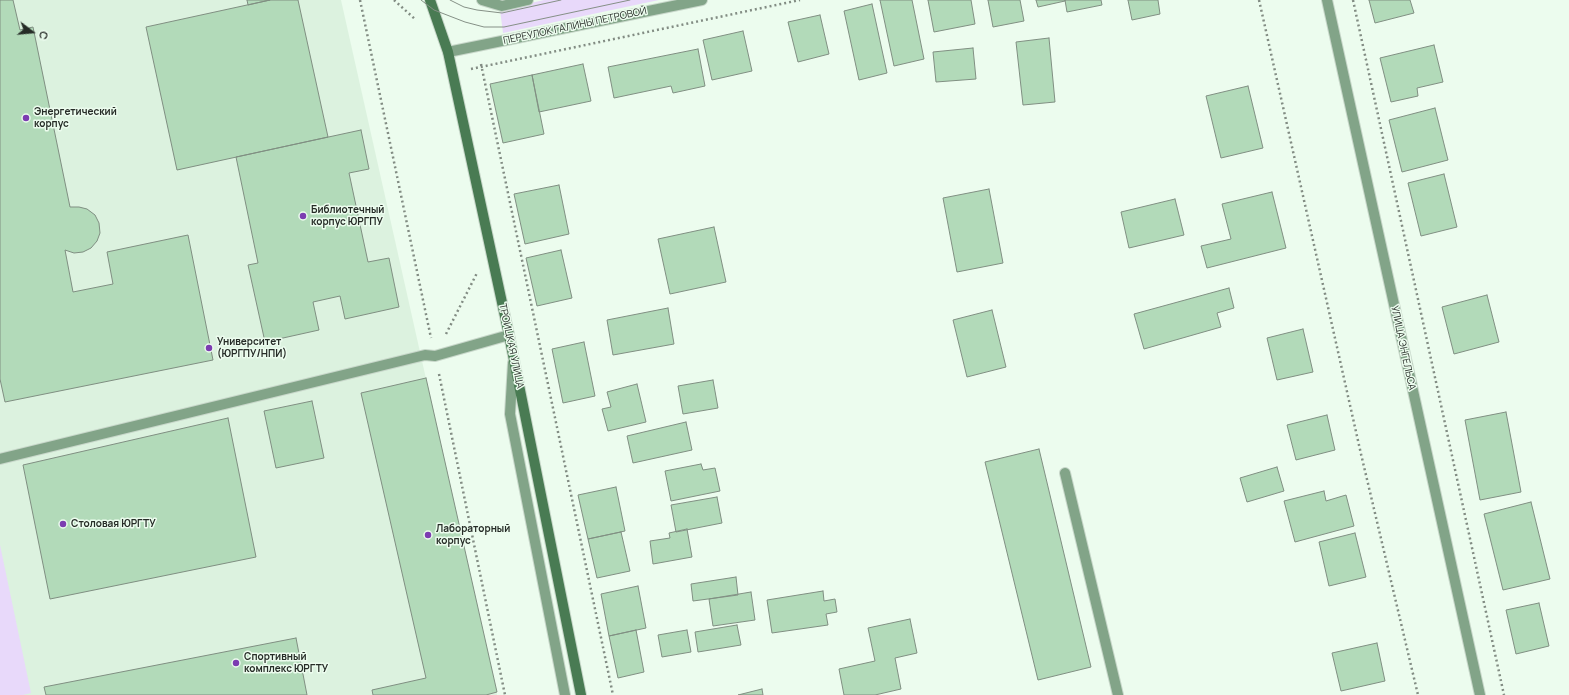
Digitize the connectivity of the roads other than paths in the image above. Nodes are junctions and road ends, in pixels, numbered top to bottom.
1 (430, 0) edge
2 (482, 0) edge
3 (528, 0) edge
4 (702, 0) edge
5 (1327, 0) edge
6 (448, 52) junction
7 (509, 335) junction
8 (513, 358) junction
9 (0, 459) edge
10 (1065, 473) dead end
11 (565, 695) edge
12 (580, 695) edge
13 (1118, 695) edge
14 (1480, 695) edge

1 - 6 street, ТРОИЦКАЯ УЛИЦА
2 - 3 street
4 - 6 street, ПЕРЕУЛОК ГАЛИНЫ ПЕТРОВОЙ
5 - 14 street, УЛИЦА ЭНГЕЛЬСА
6 - 7 street, ТРОИЦКАЯ УЛИЦА
7 - 8 street, ТРОИЦКАЯ УЛИЦА
7 - 9 street
8 - 11 street
8 - 12 street, ТРОИЦКАЯ УЛИЦА
10 - 13 street

